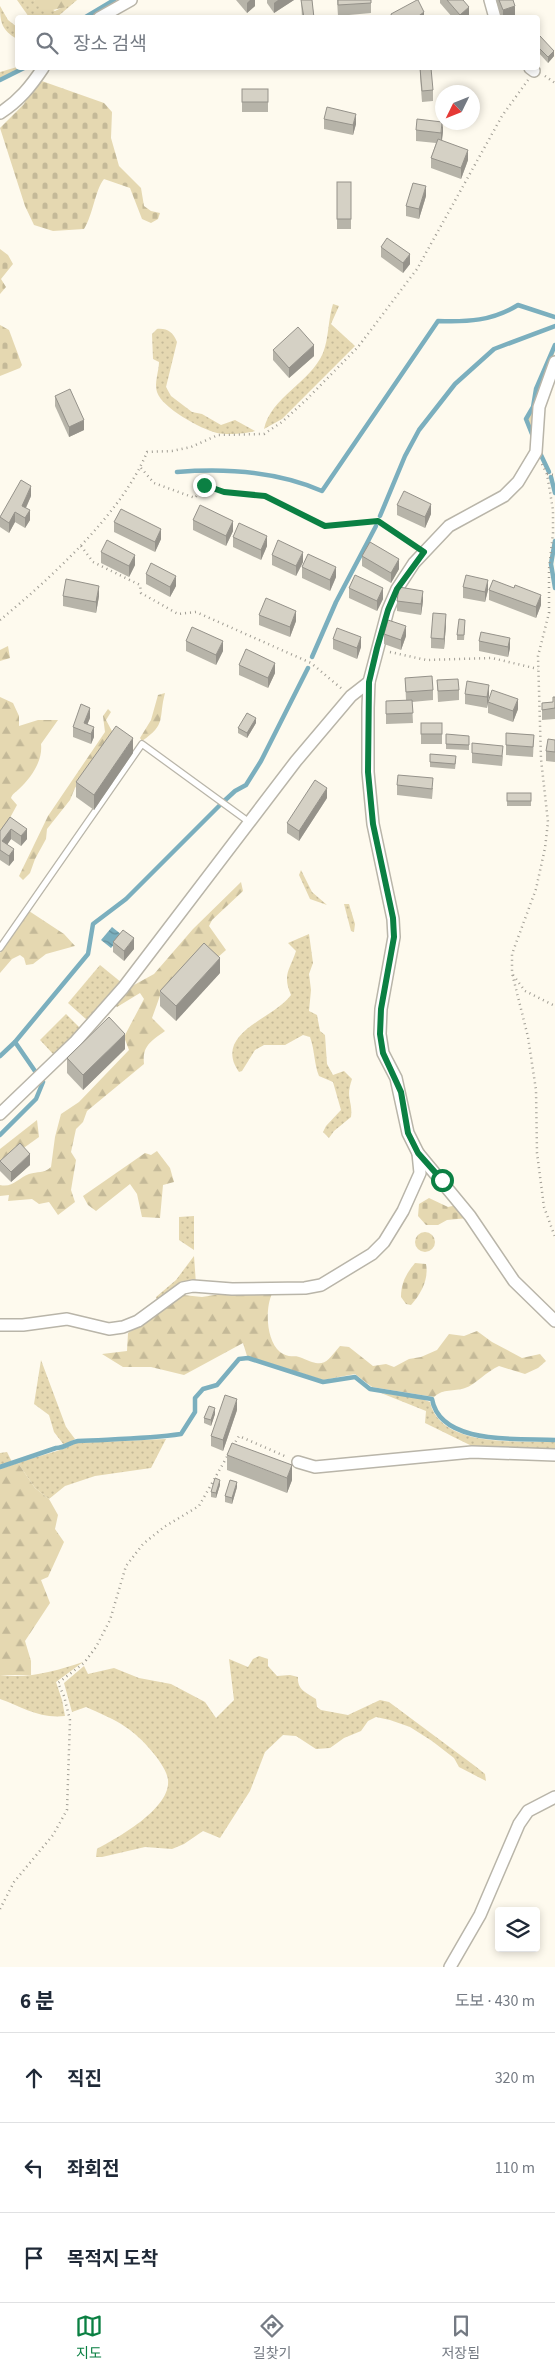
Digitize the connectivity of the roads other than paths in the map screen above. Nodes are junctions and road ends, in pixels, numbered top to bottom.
1 (131, 0) edge
2 (490, 0) edge
3 (104, 15) edge
4 (494, 15) edge
5 (42, 70) edge
6 (0, 113) edge
7 (555, 362) edge
8 (369, 682) junction
9 (250, 822) junction
10 (0, 948) edge
11 (0, 1114) edge
12 (418, 1153) junction
13 (555, 1321) edge
14 (0, 1325) edge
15 (555, 1455) edge
16 (298, 1462) road end
17 (555, 1797) edge
18 (450, 1967) edge

1 - 3 street
2 - 4 street
5 - 6 street
7 - 8 street
8 - 9 street
8 - 12 street
9 - 10 lane
9 - 11 street
12 - 13 street
12 - 14 street
15 - 16 street
17 - 18 street

